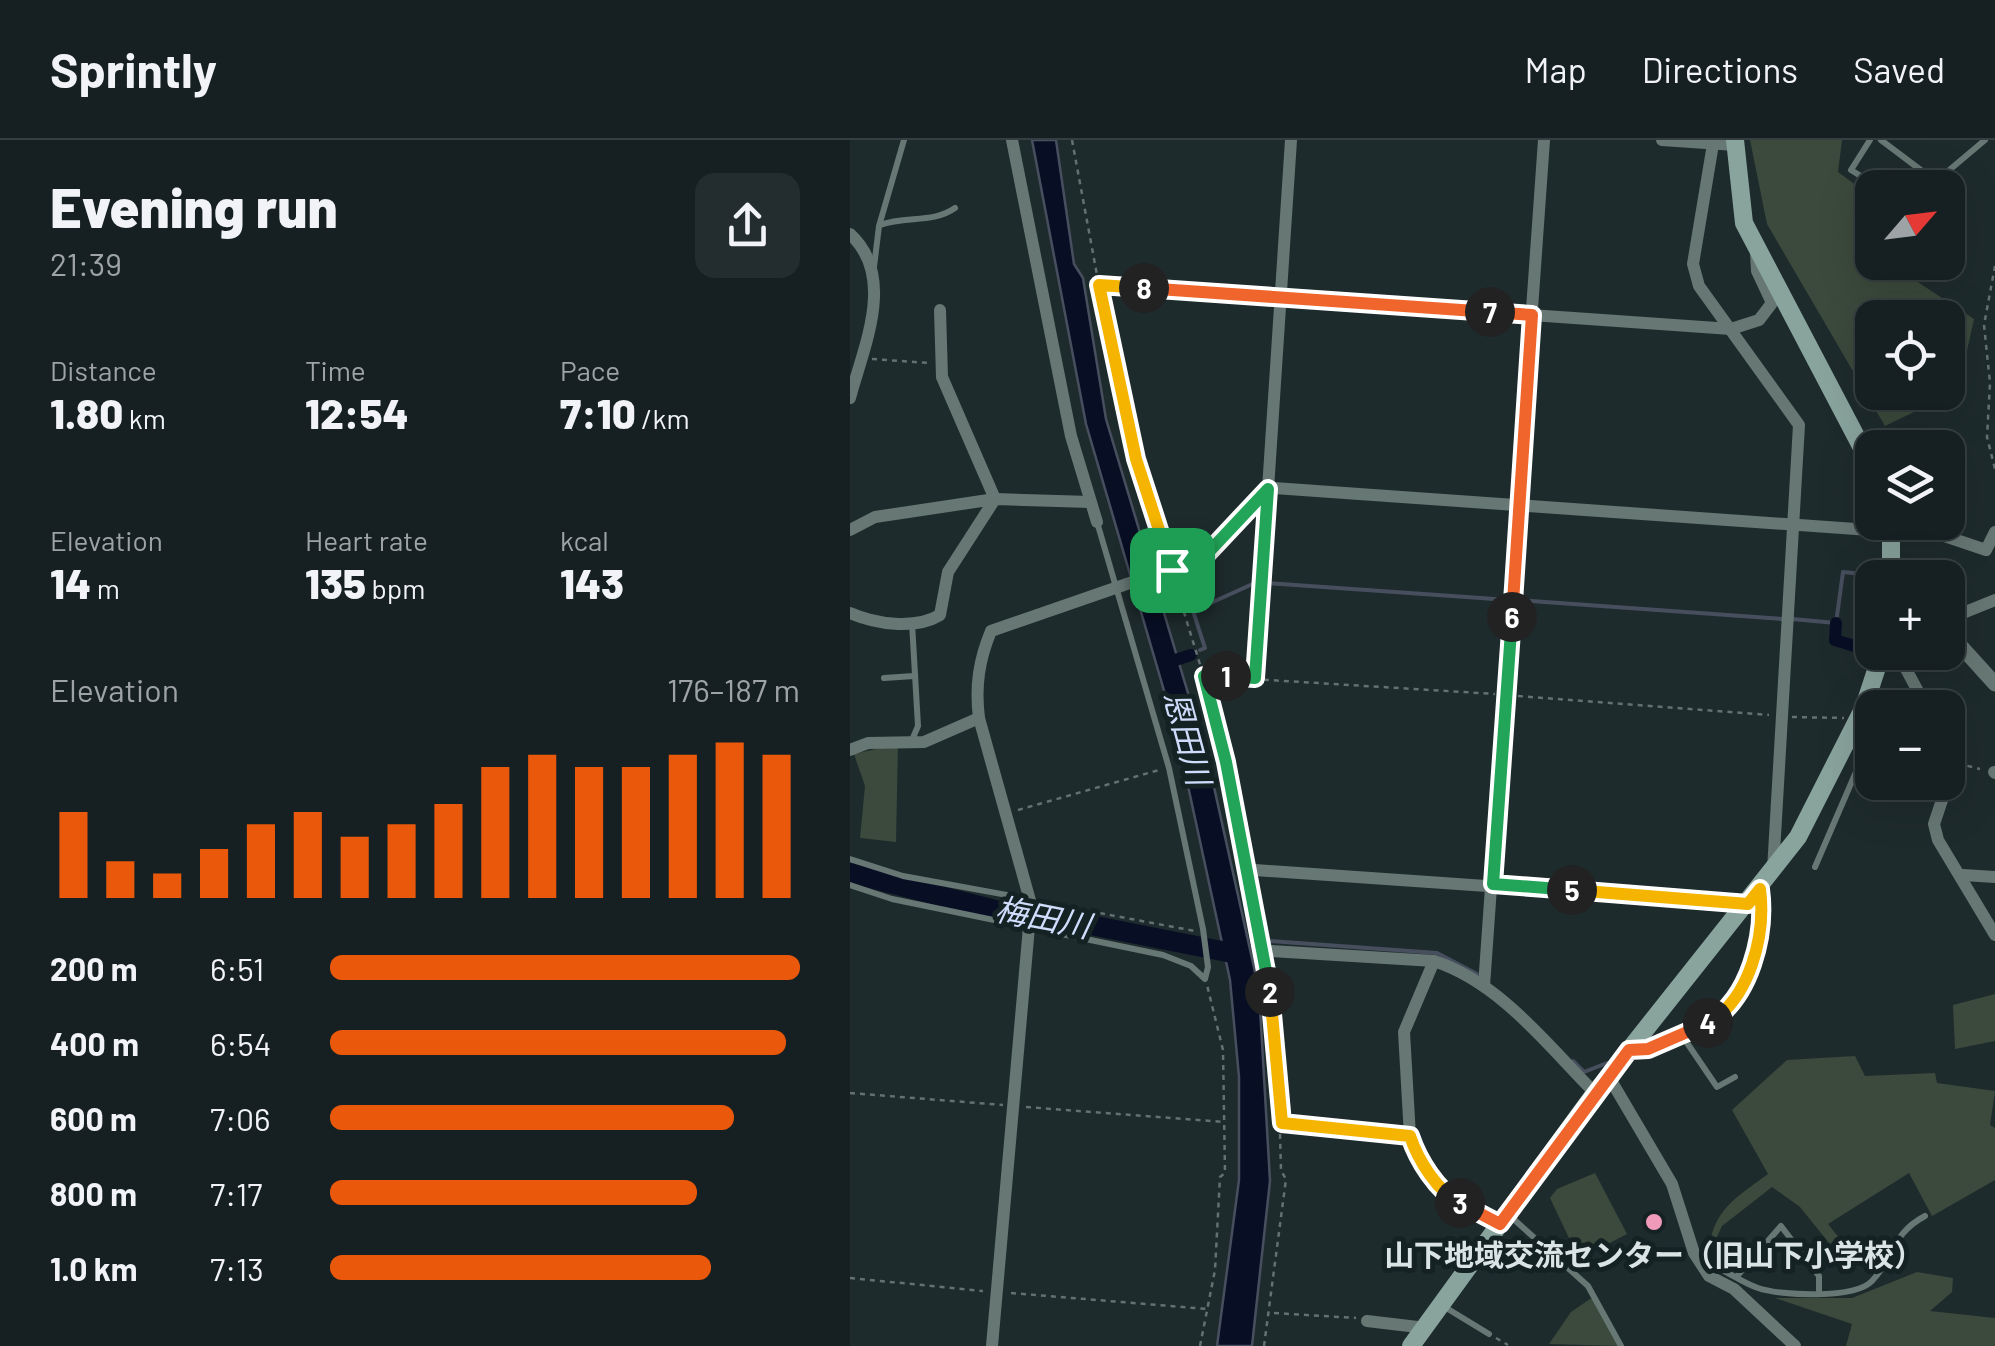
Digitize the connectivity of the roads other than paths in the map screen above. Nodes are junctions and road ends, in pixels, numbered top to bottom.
1 (904, 140) edge
2 (1012, 140) edge
3 (1291, 140) edge
4 (1544, 140) edge
5 (1662, 140) edge
6 (1870, 140) edge
7 (1881, 140) edge
8 (1985, 140) edge
9 (1735, 142) edge
10 (1713, 144) junction
11 (1922, 170) edge
12 (1951, 170) edge
13 (1855, 172) edge
14 (955, 208) dead end
15 (879, 226) junction
16 (850, 234) edge
17 (1756, 252) junction
18 (873, 274) junction
19 (1099, 285) road end
20 (1282, 298) junction
21 (940, 310) dead end
22 (1532, 315) junction
23 (1732, 329) junction
24 (850, 398) edge
25 (1855, 435) edge
26 (1268, 489) junction
27 (995, 498) junction
28 (1090, 502) junction
29 (1520, 506) junction
30 (1097, 522) joint
31 (1793, 525) junction
32 (1855, 529) edge
33 (850, 530) edge
34 (1995, 532) edge
35 (1951, 540) edge
36 (1117, 588) junction
37 (1995, 600) edge
38 (1965, 612) edge
39 (850, 614) edge
40 (912, 622) junction
41 (1965, 651) edge
42 (1877, 670) edge
43 (914, 676) junction
44 (884, 678) dead end
45 (1995, 684) edge
46 (978, 718) junction
47 (1847, 736) junction
48 (912, 740) junction
49 (850, 750) edge
50 (1942, 800) edge
51 (850, 859) edge
52 (1815, 867) dead end
53 (1254, 870) dead end
54 (1773, 873) junction
55 (1963, 875) junction
56 (1995, 877) edge
57 (1493, 884) junction
58 (850, 886) edge
59 (1754, 897) junction
60 (1031, 901) junction
61 (1028, 926) junction
62 (1994, 932) edge
63 (1271, 951) dead end
64 (1434, 961) junction
65 (1484, 986) junction
66 (1682, 1036) junction
67 (1629, 1050) junction
68 (1609, 1076) junction
69 (1735, 1077) dead end
70 (1596, 1094) junction
71 (1925, 1216) dead end
72 (1504, 1219) junction
73 (1700, 1262) junction
74 (1738, 1275) junction
75 (1819, 1291) junction
76 (1442, 1306) junction
77 (1367, 1321) road end
78 (1426, 1328) junction
79 (1489, 1334) road end
80 (1780, 1341) edge
81 (992, 1346) edge
82 (1411, 1346) edge
83 (1622, 1346) edge
84 (1795, 1346) edge

1 - 15 lane
2 - 28 street
3 - 20 street
4 - 22 street
5 - 10 street
6 - 13 lane
7 - 11 lane
8 - 12 lane
9 - 10 street
9 - 17 main road
10 - 23 street
14 - 15 lane
15 - 18 lane
16 - 18 street
17 - 23 street
17 - 25 main road
18 - 24 street
19 - 20 street
20 - 22 street
20 - 26 street
21 - 27 street
22 - 23 street
22 - 29 street
23 - 31 street
26 - 29 street
26 - 36 street
27 - 28 street
27 - 33 street
27 - 40 street
28 - 30 street
29 - 31 street
29 - 57 street
30 - 36 lane
31 - 32 street
31 - 54 street
34 - 35 street
36 - 46 street
36 - 61 lane
37 - 38 street
39 - 40 street
40 - 43 lane
41 - 45 street
42 - 47 main road
43 - 44 lane
43 - 48 lane
46 - 48 street
46 - 60 street
47 - 52 lane
47 - 54 main road
48 - 49 street
50 - 55 street
51 - 60 lane
53 - 57 street
54 - 59 main road
55 - 56 street
55 - 62 street
57 - 59 street
57 - 65 street
58 - 61 lane
59 - 66 street
59 - 67 main road
60 - 61 street
61 - 81 street
63 - 64 street
64 - 65 street
64 - 72 street
65 - 70 street
66 - 67 street
66 - 69 lane
67 - 68 main road
68 - 70 main road
68 - 73 street
70 - 72 main road
71 - 75 lane
72 - 76 main road
72 - 83 lane
73 - 74 lane
73 - 80 street
74 - 75 lane
74 - 75 lane
76 - 78 main road
76 - 79 lane
77 - 78 street
78 - 82 main road
80 - 84 street

